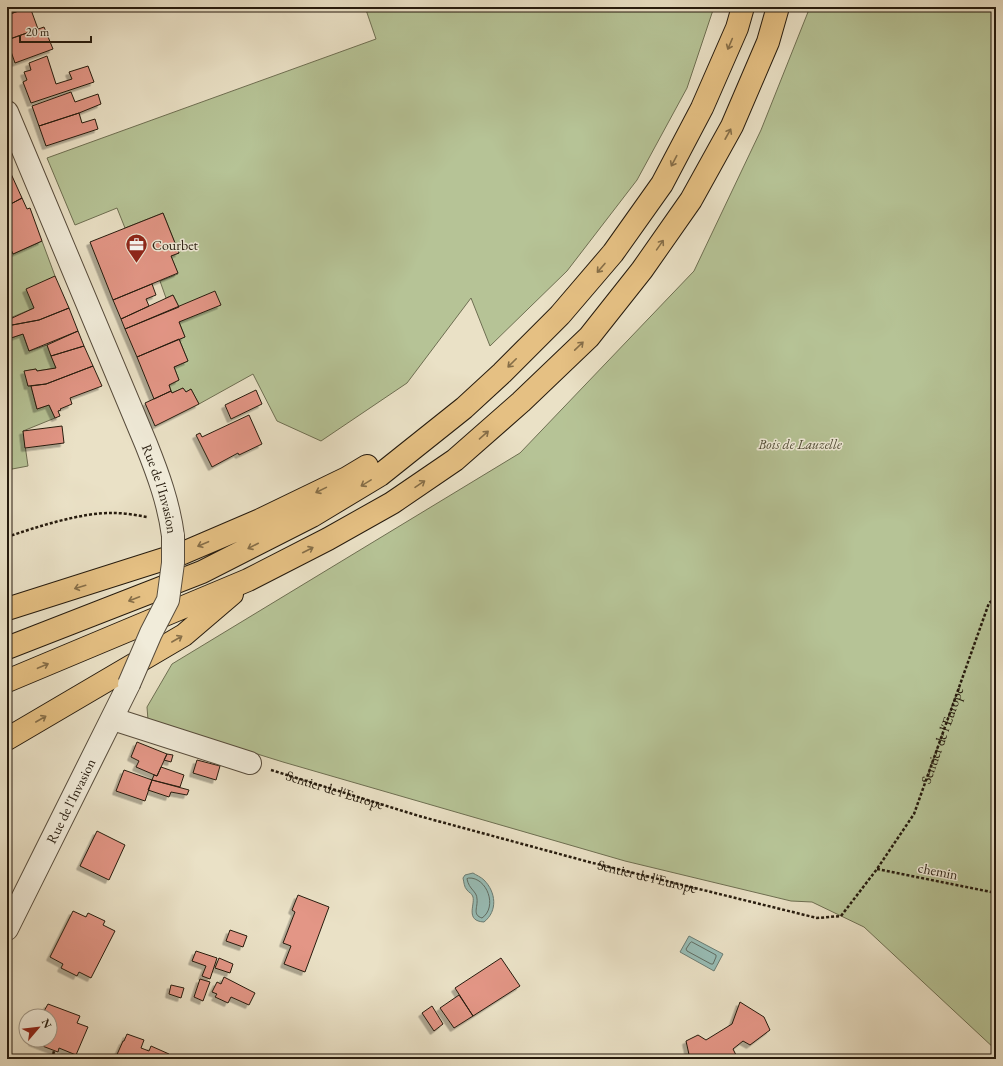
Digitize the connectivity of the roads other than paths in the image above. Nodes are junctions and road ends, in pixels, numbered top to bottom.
1 (743, 7) edge
2 (778, 7) edge
3 (7, 112) edge
4 (464, 408) junction
5 (248, 580) junction
6 (7, 610) edge
7 (7, 648) edge
8 (7, 681) edge
9 (113, 719) junction
10 (7, 739) edge
11 (250, 763) road end
12 (7, 929) edge

1 -> 4 highway
5 -> 2 highway
3 - 9 street, Rue de l'Invasion, bridge
4 -> 6 highway
4 -> 7 highway
8 -> 5 highway
10 -> 5 highway
9 - 11 street
9 - 12 street, Rue de l'Invasion

